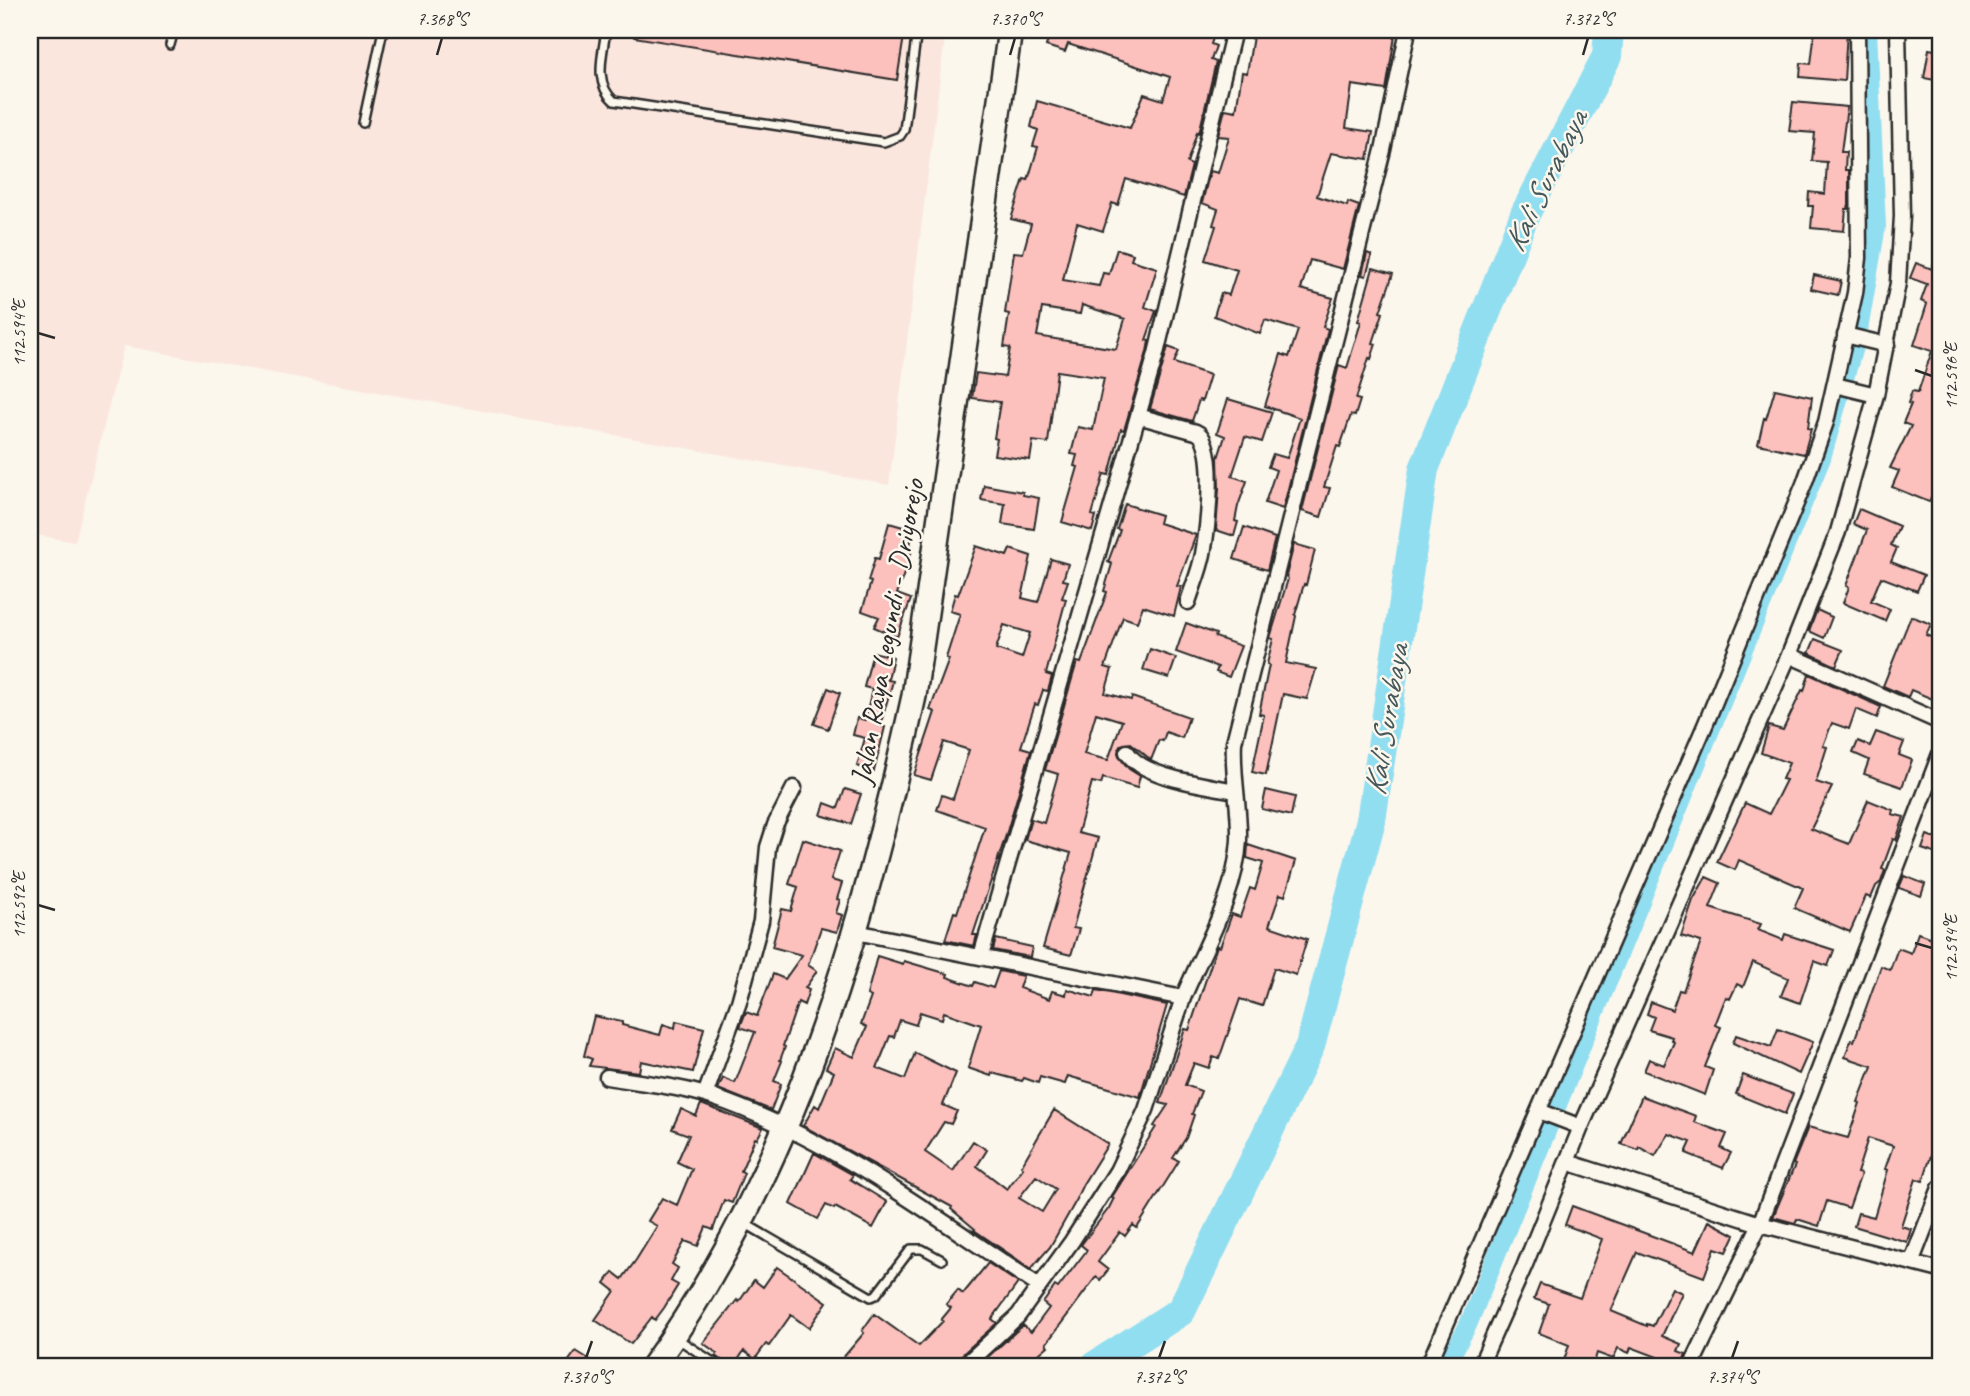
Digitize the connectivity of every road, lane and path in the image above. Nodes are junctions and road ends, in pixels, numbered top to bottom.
1 (174, 30) edge
2 (383, 30) edge
3 (606, 30) edge
4 (917, 30) edge
5 (1010, 30) edge
6 (1234, 30) edge
7 (1408, 30) edge
8 (1857, 30) edge
9 (1898, 30) edge
10 (170, 45) dead end
11 (363, 123) dead end
12 (1848, 336) junction
13 (1881, 343) junction
14 (1838, 385) junction
15 (1873, 394) junction
16 (1138, 416) junction
17 (1188, 602) dead end
18 (1789, 655) junction
19 (1940, 722) edge
20 (1127, 752) dead end
21 (1940, 754) edge
22 (794, 788) dead end
23 (1235, 791) junction
24 (856, 932) junction
25 (981, 956) junction
26 (1183, 998) junction
27 (607, 1077) dead end
28 (705, 1095) junction
29 (1541, 1112) junction
30 (1576, 1125) junction
31 (785, 1127) junction
32 (1567, 1162) junction
33 (1940, 1188) edge
34 (741, 1222) junction
35 (1760, 1224) junction
36 (942, 1259) dead end
37 (1910, 1263) junction
38 (1940, 1270) edge
39 (1039, 1286) junction
40 (675, 1336) junction
41 (653, 1366) edge
42 (719, 1366) edge
43 (964, 1366) edge
44 (1428, 1366) edge
45 (1480, 1366) edge
46 (1691, 1366) edge

1 - 10 lane
2 - 11 lane
3 - 4 lane
5 - 24 main road, Jalan Raya Legundi - Driyorejo
6 - 16 street
7 - 23 street
8 - 12 street
9 - 13 street
12 - 13 street
12 - 14 street
13 - 15 street
14 - 15 street
14 - 29 street
15 - 18 street
16 - 17 street
16 - 25 street
18 - 19 street
18 - 30 street
20 - 23 street
21 - 35 street
22 - 28 street
23 - 26 street
24 - 25 street
24 - 31 main road, Jalan Raya Legundi - Driyorejo
25 - 26 street
26 - 39 street
27 - 28 street
28 - 31 street
29 - 30 street
29 - 44 street
30 - 32 street
31 - 34 main road, Jalan Raya Legundi - Driyorejo
31 - 39 street
32 - 35 street
32 - 45 street
33 - 37 street
34 - 36 lane
34 - 40 main road, Jalan Raya Legundi - Driyorejo
35 - 37 street
35 - 46 street
37 - 38 street
39 - 43 street
40 - 41 main road, Jalan Raya Legundi - Driyorejo
40 - 42 lane

